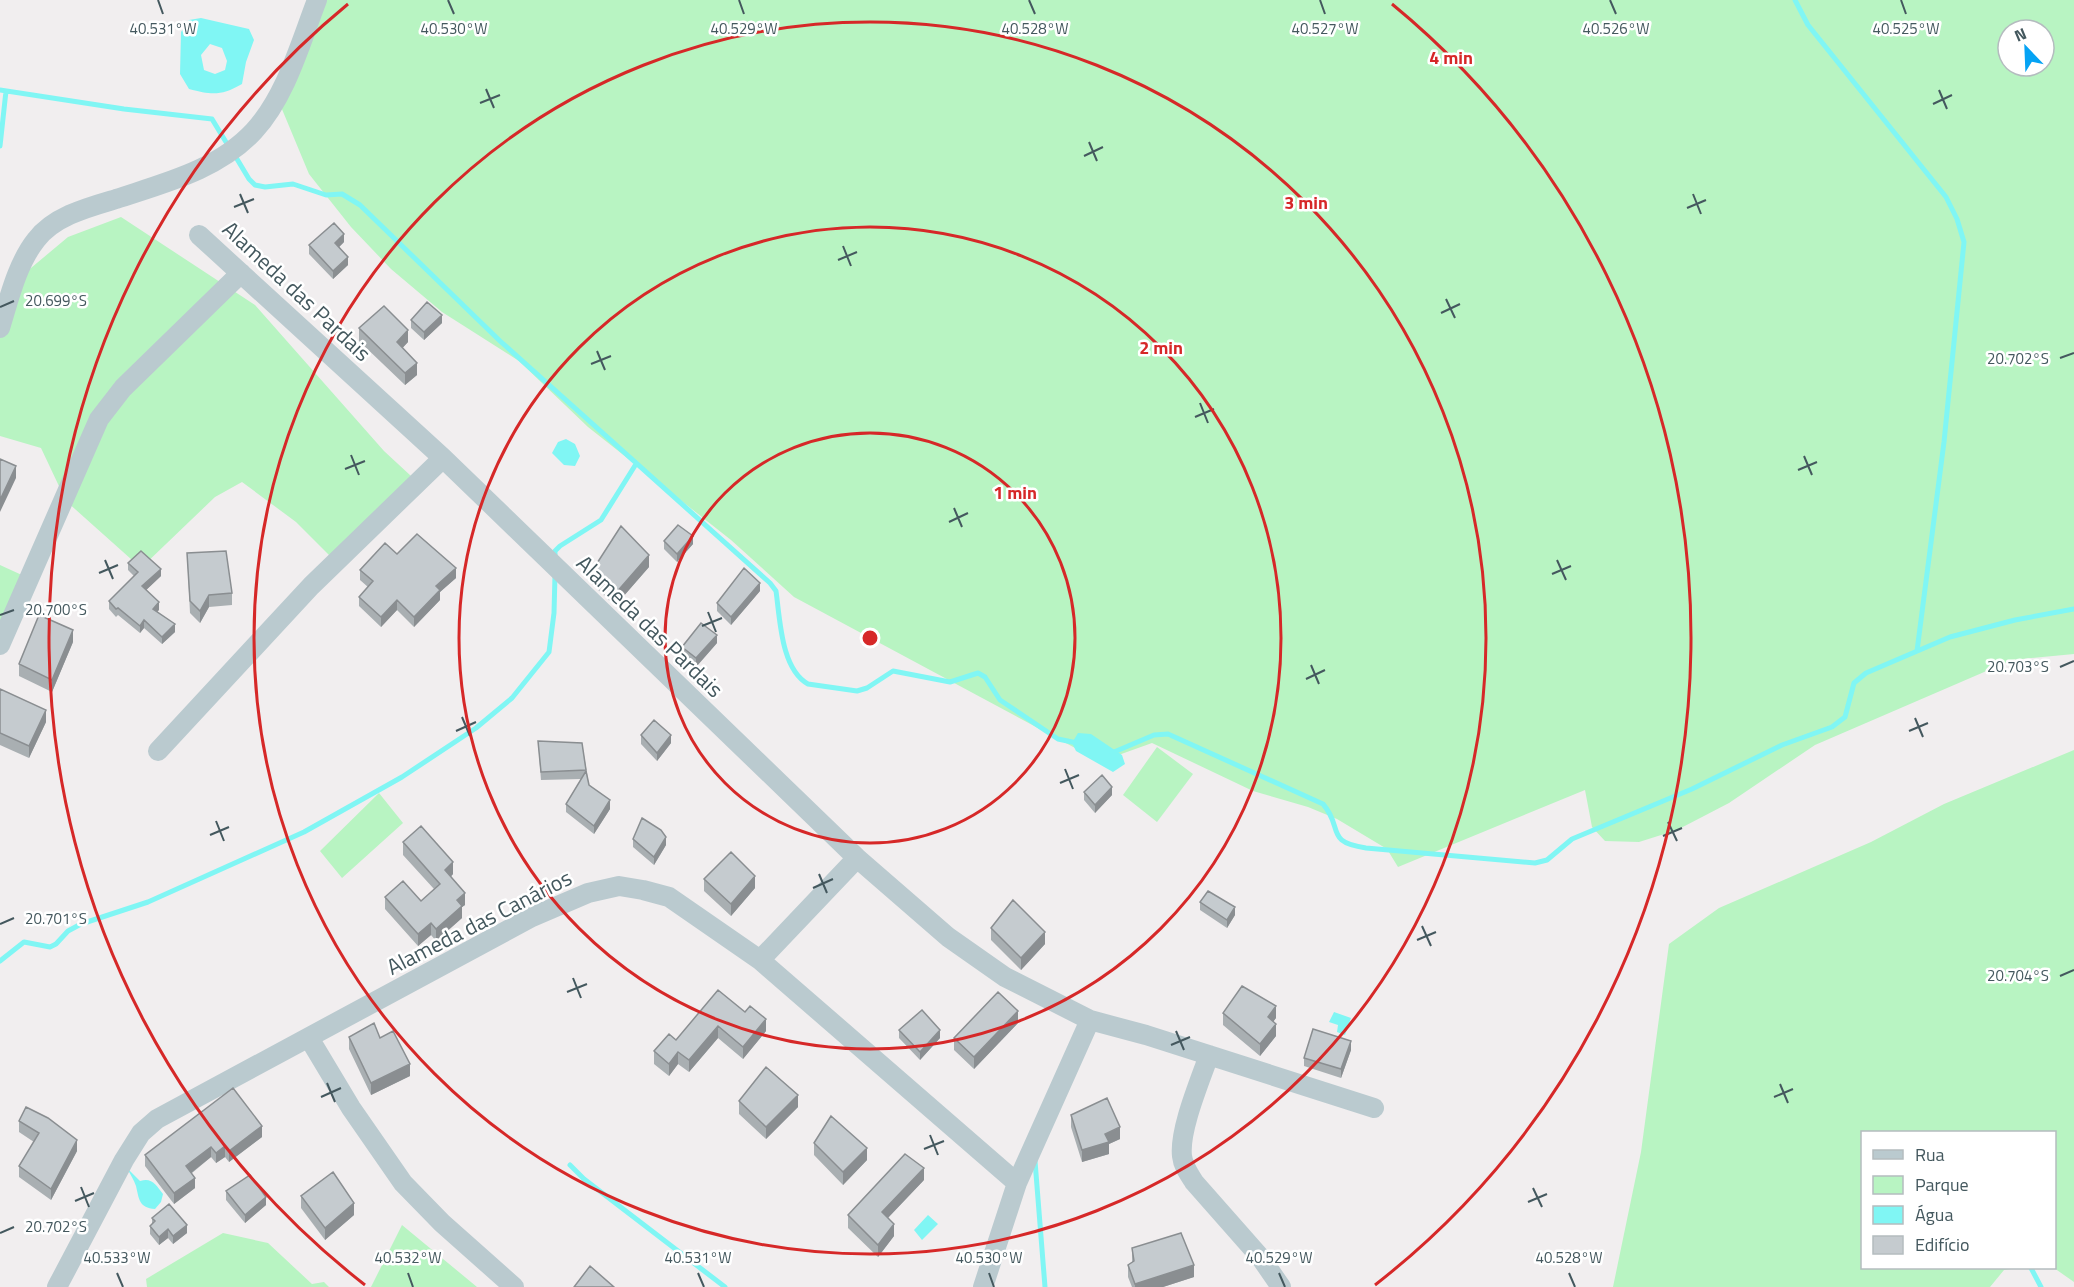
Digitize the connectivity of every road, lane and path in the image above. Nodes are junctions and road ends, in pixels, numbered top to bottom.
1 (317, 0) edge
2 (200, 235) dead end
3 (242, 273) junction
4 (0, 328) edge
5 (443, 458) junction
6 (0, 645) edge
7 (158, 752) dead end
8 (857, 858) junction
9 (760, 960) junction
10 (1090, 1020) junction
11 (309, 1038) junction
12 (1209, 1055) junction
13 (1374, 1108) dead end
14 (1017, 1183) junction
15 (57, 1287) edge
16 (514, 1287) edge
17 (983, 1287) edge
18 (1281, 1287) edge

1 - 4 street
2 - 3 street, Alameda das Pardais
3 - 5 street, Alameda das Pardais
3 - 6 street
5 - 7 street
5 - 8 street, Alameda das Pardais
8 - 9 street
8 - 10 street, Alameda das Pardais
9 - 11 street, Alameda das Canários
9 - 14 street, Alameda das Canários
10 - 12 street, Alameda das Pardais
10 - 14 street
11 - 15 street, Alameda das Canários
11 - 16 street
12 - 13 street, Alameda das Pardais
12 - 18 street
14 - 17 street

